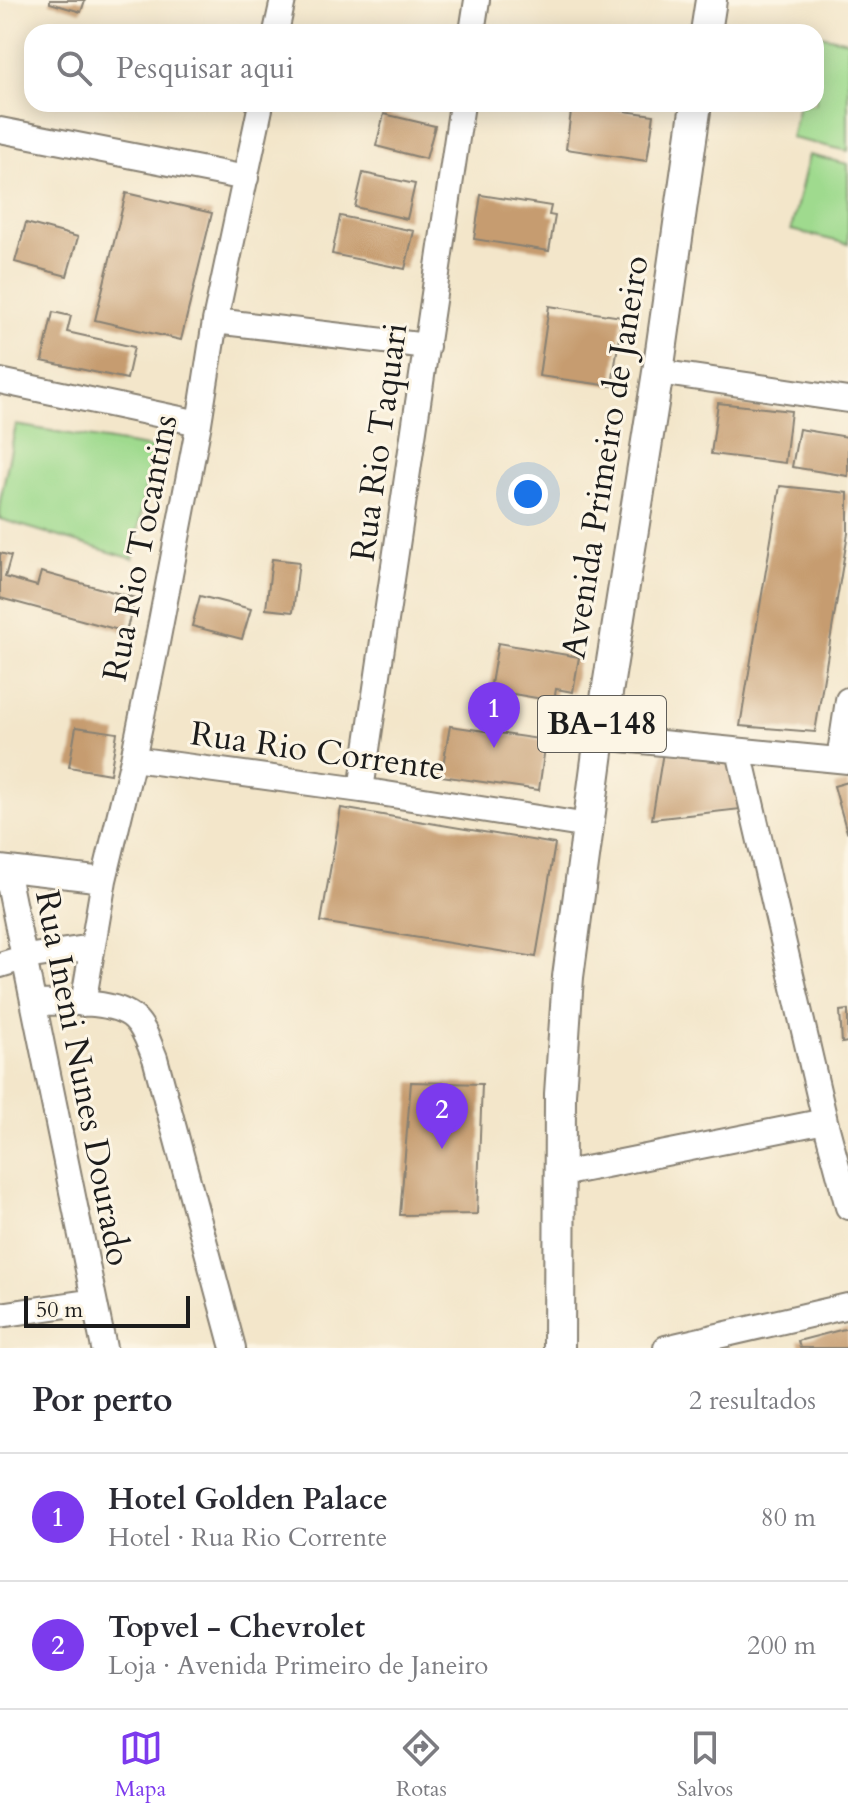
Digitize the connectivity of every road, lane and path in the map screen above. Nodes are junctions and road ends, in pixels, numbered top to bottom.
1 (283, 0) edge
2 (477, 0) edge
3 (711, 0) edge
4 (278, 24) edge
5 (473, 24) edge
6 (707, 24) edge
7 (259, 112) edge
8 (461, 112) edge
9 (695, 112) edge
10 (0, 130) edge
11 (246, 178) junction
12 (215, 321) junction
13 (427, 346) junction
14 (658, 372) junction
15 (0, 381) edge
16 (848, 400) edge
17 (199, 423) junction
18 (848, 700) edge
19 (600, 737) junction
20 (739, 751) junction
21 (133, 759) junction
22 (843, 761) edge
23 (361, 790) junction
24 (588, 826) junction
25 (3, 868) edge
26 (104, 880) junction
27 (92, 947) junction
28 (26, 957) junction
29 (0, 965) edge
30 (34, 1003) junction
31 (83, 1004) junction
32 (825, 1121) junction
33 (561, 1174) junction
34 (848, 1207) edge
35 (94, 1301) junction
36 (848, 1306) edge
37 (0, 1315) edge
38 (104, 1348) edge
39 (233, 1348) edge
40 (559, 1348) edge
41 (666, 1348) edge

1 - 4 street
2 - 5 street
3 - 6 main road
7 - 11 street, Rua Rio Tocantins
8 - 13 street, Rua Rio Taquari
9 - 14 main road, Avenida Primeiro de Janeiro / BA-148
10 - 11 street
11 - 12 street, Rua Rio Tocantins
12 - 13 street
12 - 17 street, Rua Rio Tocantins
13 - 23 street, Rua Rio Taquari
14 - 16 street
14 - 19 main road, Avenida Primeiro de Janeiro / BA-148
15 - 17 street
17 - 21 street, Rua Rio Tocantins
18 - 22 street
19 - 20 street
19 - 24 main road, Avenida Primeiro de Janeiro / BA-148
20 - 22 street
20 - 32 street
21 - 23 street, Rua Rio Corrente
21 - 26 street, Rua Rio Tocantins
23 - 24 street, Rua Rio Corrente
24 - 33 main road, Avenida Primeiro de Janeiro / BA-148
25 - 26 street
25 - 28 street, Rua Ineni Nunes Dourado
26 - 27 street, Rua Rio Tocantins
27 - 28 street
27 - 31 street, Rua Rio Tocantins
28 - 29 street
28 - 30 street, Rua Ineni Nunes Dourado
30 - 31 street
30 - 35 street, Rua Ineni Nunes Dourado
31 - 39 street
32 - 33 street
32 - 34 street
33 - 40 main road, Avenida Primeiro de Janeiro / BA-148
35 - 37 street
35 - 38 street, Rua Ineni Nunes Dourado
36 - 41 street

